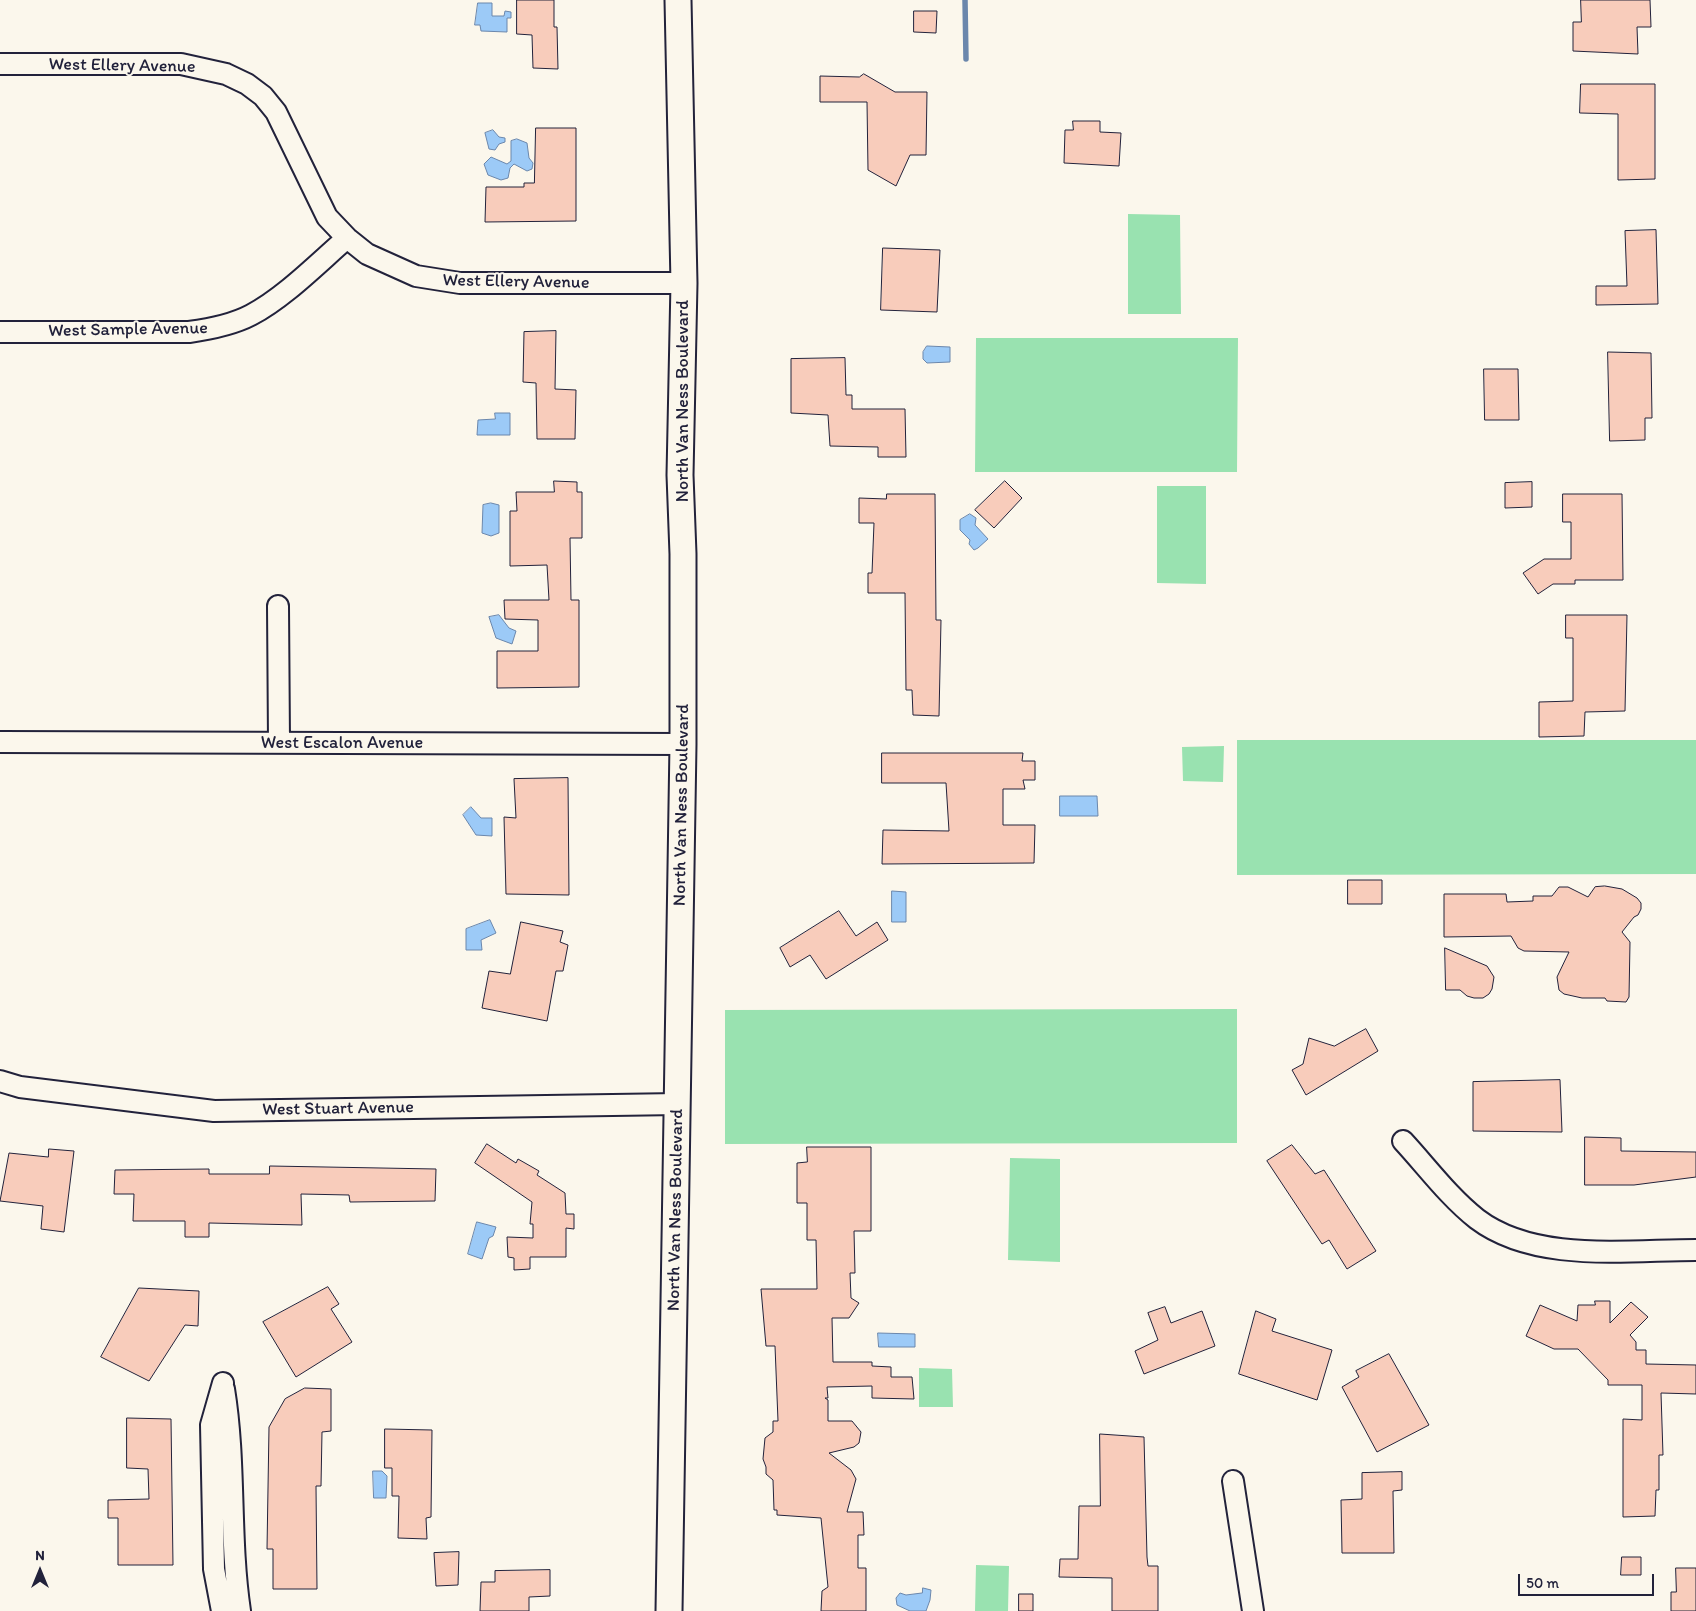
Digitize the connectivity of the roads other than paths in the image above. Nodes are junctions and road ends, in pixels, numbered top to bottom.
1 (678, 0) edge
2 (0, 64) edge
3 (347, 238) junction
4 (684, 283) junction
5 (0, 332) edge
6 (278, 606) dead end
7 (0, 742) edge
8 (279, 742) junction
9 (683, 744) junction
10 (0, 1081) edge
11 (678, 1104) junction
12 (1403, 1141) dead end
13 (1696, 1250) edge
14 (222, 1474) dead end
15 (1233, 1481) dead end
16 (225, 1574) junction
17 (222, 1611) edge
18 (240, 1611) edge
19 (669, 1611) edge
20 (1253, 1611) edge

1 - 4 street, North Van Ness Boulevard
2 - 3 street, West Ellery Avenue
3 - 4 street, West Ellery Avenue
3 - 5 street, West Sample Avenue
4 - 9 street, North Van Ness Boulevard
6 - 8 street
7 - 8 street, West Escalon Avenue
8 - 9 street, West Escalon Avenue
9 - 11 street, North Van Ness Boulevard
10 - 11 street, West Stuart Avenue
11 - 19 street, North Van Ness Boulevard
12 - 13 street
14 - 16 street
15 - 20 street
16 - 17 street
16 - 18 street

